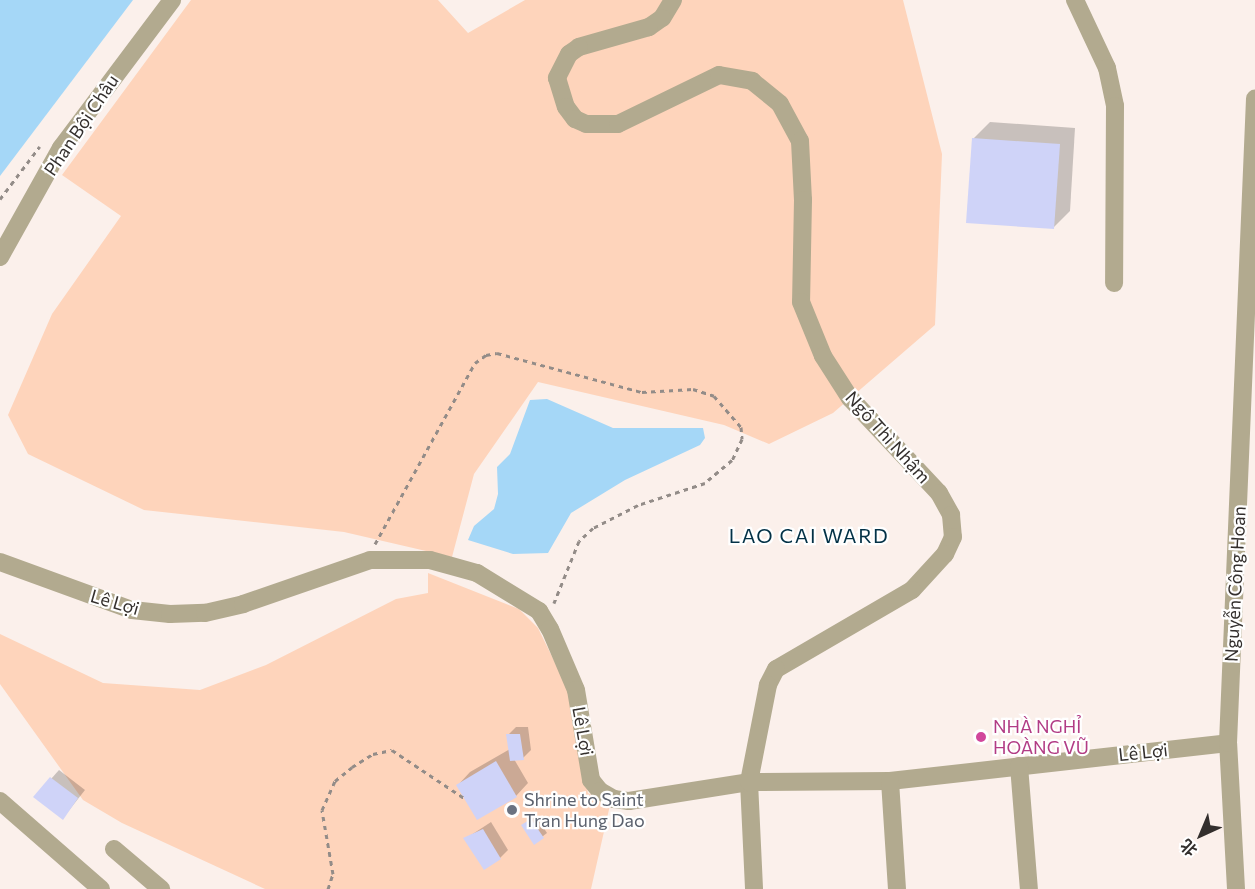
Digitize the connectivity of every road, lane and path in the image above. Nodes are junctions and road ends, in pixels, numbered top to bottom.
1 (172, 0) edge
2 (673, 0) edge
3 (1075, 0) edge
4 (1255, 99) edge
5 (0, 257) edge
6 (1114, 283) dead end
7 (370, 560) junction
8 (0, 562) edge
9 (550, 629) junction
10 (1228, 743) junction
11 (1019, 766) junction
12 (890, 781) junction
13 (749, 782) junction
14 (464, 798) dead end
15 (0, 801) edge
16 (114, 849) dead end
17 (101, 889) edge
18 (161, 889) edge
19 (328, 889) edge
20 (754, 889) edge
21 (897, 889) edge
22 (1029, 889) edge
23 (1236, 889) edge

1 - 5 street, Phan Bội Châu
2 - 13 street, Ngô Thì Nhậm
3 - 6 street
4 - 10 street, Nguyễn Công Hoan
7 - 8 street, Lê Lợi
7 - 9 street, Lê Lợi
7 - 9 path
9 - 13 street, Lê Lợi
10 - 11 street, Lê Lợi
10 - 23 street, Nguyễn Công Hoan
11 - 12 street, Lê Lợi
11 - 22 street
12 - 13 street, Lê Lợi
12 - 21 street
13 - 20 street, Ngô Thì Nhậm
14 - 19 path
15 - 17 street
16 - 18 street

